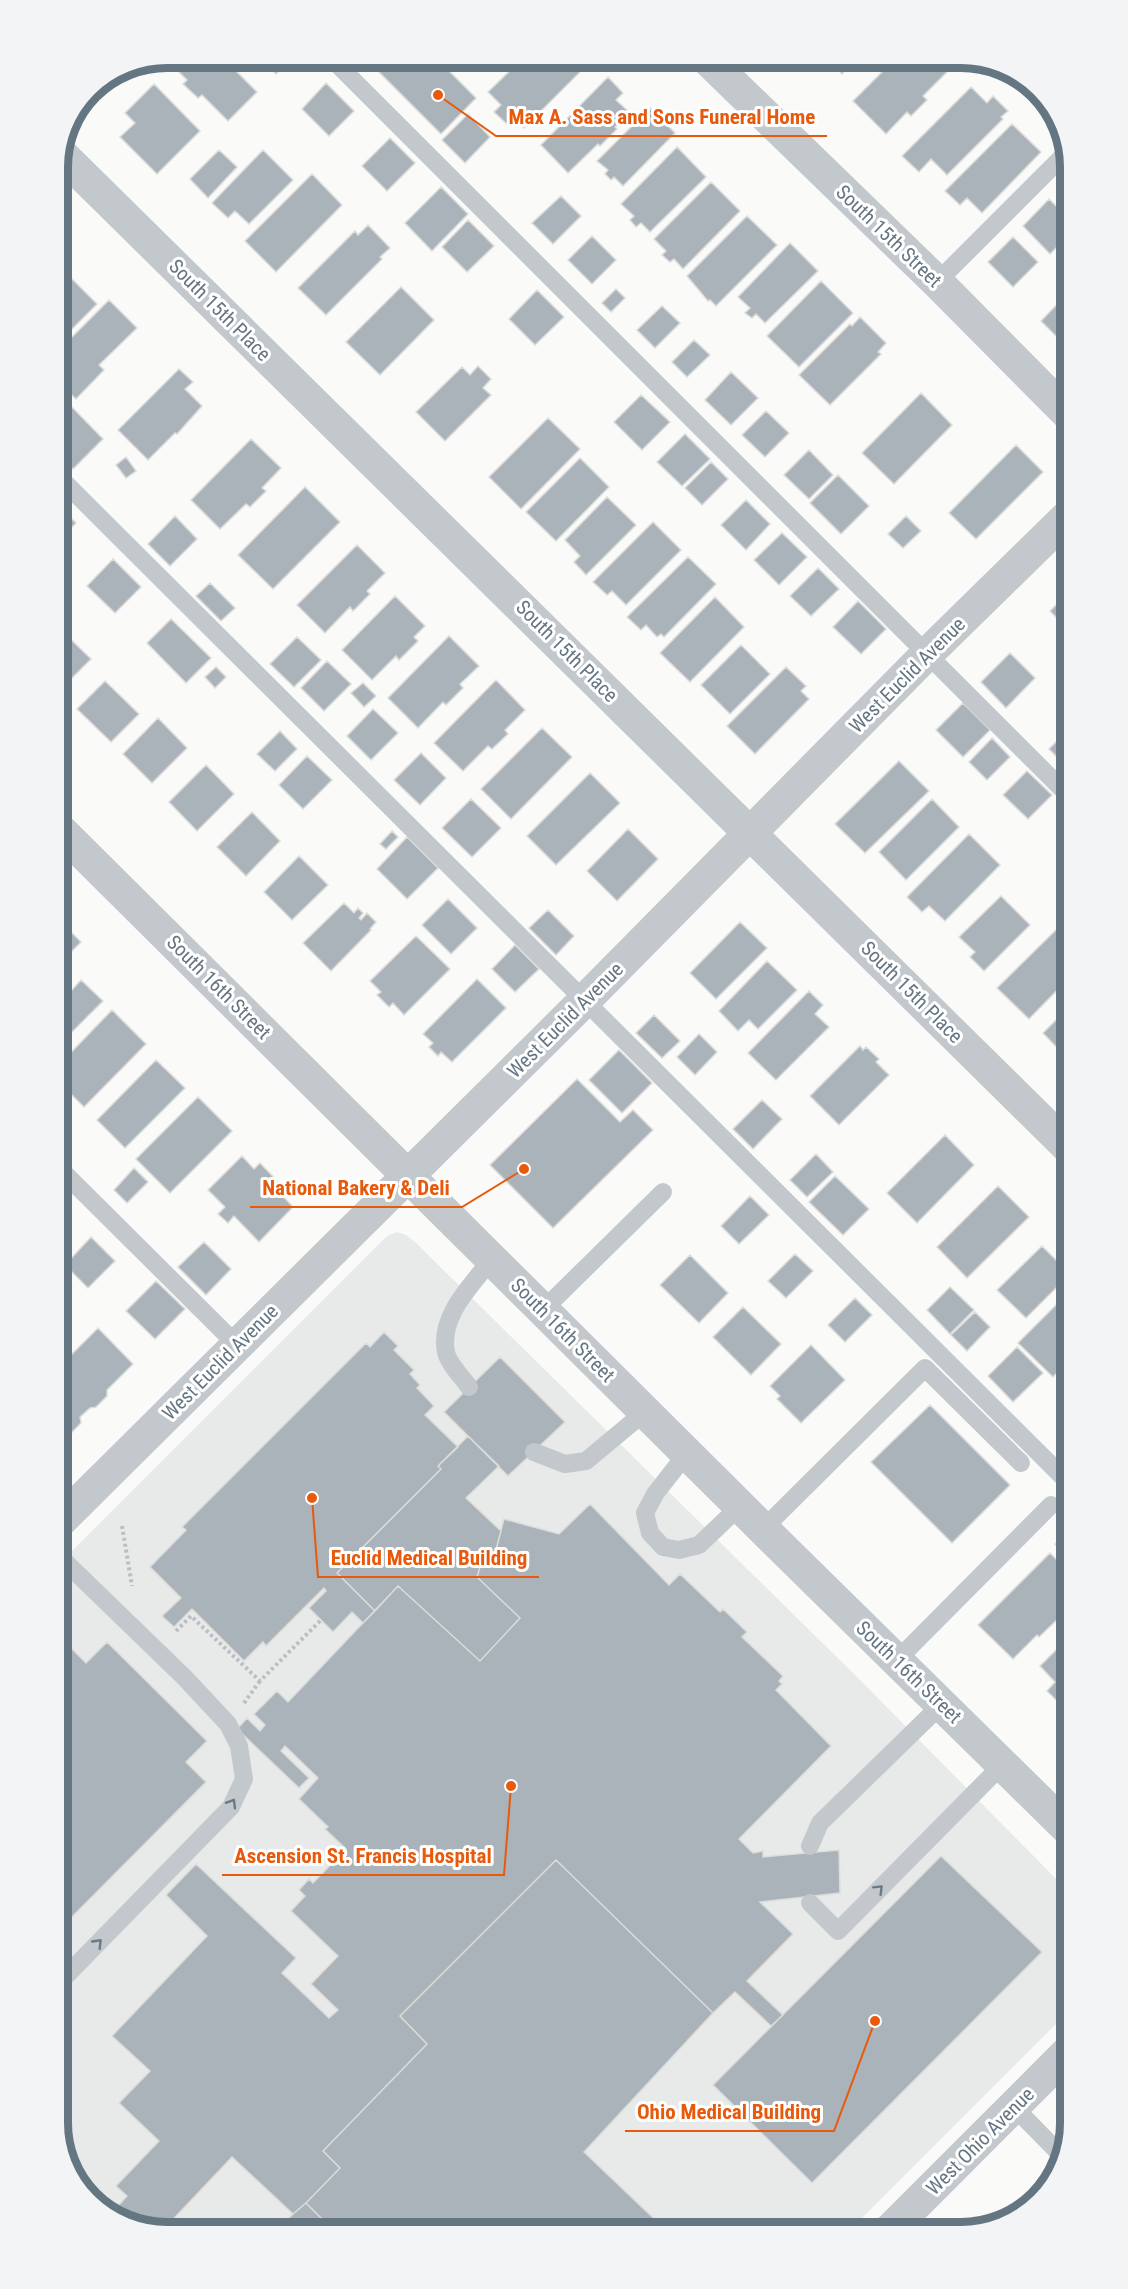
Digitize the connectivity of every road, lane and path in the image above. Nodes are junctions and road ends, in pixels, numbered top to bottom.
1 (341, 68) edge
2 (716, 68) edge
3 (1060, 159) edge
4 (68, 161) edge
5 (937, 282) junction
6 (1060, 406) edge
7 (68, 486) edge
8 (1060, 524) edge
9 (926, 655) junction
10 (1060, 787) edge
11 (750, 831) junction
12 (68, 838) edge
13 (584, 1001) junction
14 (1060, 1139) edge
15 (408, 1175) junction
16 (68, 1177) edge
17 (663, 1192) dead end
18 (491, 1260) junction
19 (543, 1310) junction
20 (237, 1345) junction
21 (469, 1387) dead end
22 (645, 1411) junction
23 (534, 1452) dead end
24 (687, 1453) junction
25 (1021, 1463) dead end
26 (1060, 1474) edge
27 (1051, 1505) dead end
28 (740, 1506) junction
29 (68, 1513) edge
30 (122, 1526) dead end
31 (763, 1529) junction
32 (68, 1565) edge
33 (133, 1590) dead end
34 (321, 1620) dead end
35 (170, 1628) dead end
36 (897, 1660) junction
37 (942, 1704) junction
38 (1003, 1764) junction
39 (1060, 1821) edge
40 (810, 1846) dead end
41 (810, 1903) dead end
42 (68, 1974) edge
43 (1060, 2060) edge
44 (1014, 2107) junction
45 (1056, 2150) edge
46 (898, 2222) edge

1 - 9 lane
2 - 5 street, South 15th Street
3 - 5 lane
4 - 11 street, South 15th Place
5 - 6 street, South 15th Street
7 - 13 lane
8 - 9 street, West Euclid Avenue
9 - 10 lane
9 - 11 street, West Euclid Avenue
11 - 13 street, West Euclid Avenue
11 - 14 street, South 15th Place
12 - 15 street, South 16th Street
13 - 15 street, West Euclid Avenue
13 - 26 lane
15 - 18 street, South 16th Street
15 - 20 street, West Euclid Avenue
16 - 20 lane
17 - 19 lane
18 - 19 street, South 16th Street
18 - 21 lane
19 - 22 street, South 16th Street
20 - 29 street, West Euclid Avenue
22 - 23 lane
22 - 24 street, South 16th Street
24 - 28 street, South 16th Street
24 - 28 lane
25 - 31 lane
27 - 36 lane
28 - 31 street, South 16th Street
30 - 33 path
31 - 36 street, South 16th Street
42 -> 32 lane
34 - 35 path
36 - 37 street, South 16th Street
37 - 38 street, South 16th Street
37 - 40 lane
38 - 39 street, South 16th Street
41 -> 38 lane
43 - 44 street, West Ohio Avenue
44 - 45 lane
44 - 46 street, West Ohio Avenue

